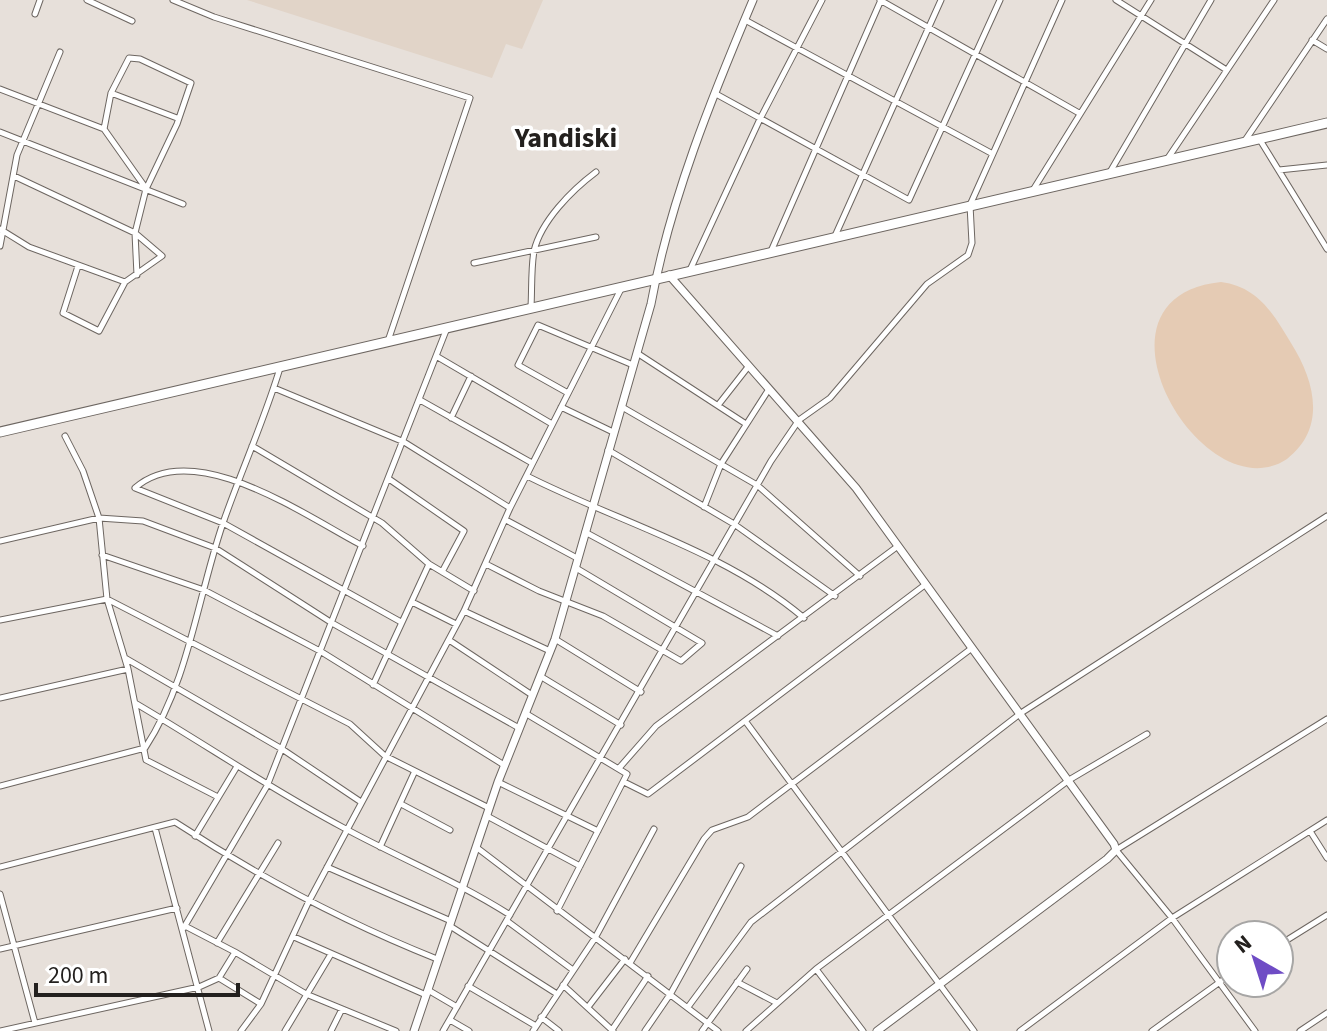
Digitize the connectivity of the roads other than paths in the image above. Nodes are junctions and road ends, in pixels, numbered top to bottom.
1 (40, 0) edge
2 (87, 0) edge
3 (173, 0) edge
4 (196, 0) edge
5 (753, 0) edge
6 (822, 0) edge
7 (880, 0) edge
8 (941, 0) edge
9 (1000, 0) edge
10 (1062, 0) edge
11 (1116, 0) edge
12 (1151, 0) edge
13 (1211, 0) edge
14 (1274, 0) edge
15 (188, 8) junction
16 (35, 14) dead end
17 (1140, 14) junction
18 (1327, 19) edge
19 (745, 20) junction
20 (132, 21) dead end
21 (928, 28) junction
22 (1312, 40) junction
23 (1185, 43) junction
24 (797, 47) junction
25 (1327, 49) edge
26 (60, 52) dead end
27 (975, 54) junction
28 (1225, 69) junction
29 (848, 76) junction
30 (1023, 82) junction
31 (0, 89) edge
32 (111, 93) junction
33 (716, 94) junction
34 (896, 101) junction
35 (36, 105) junction
36 (1079, 113) junction
37 (177, 118) junction
38 (760, 119) junction
39 (1327, 123) edge
40 (943, 127) junction
41 (104, 129) junction
42 (0, 132) edge
43 (1259, 139) junction
44 (21, 142) junction
45 (1243, 143) junction
46 (815, 148) junction
47 (991, 153) junction
48 (1167, 159) junction
49 (1327, 165) edge
50 (1279, 170) junction
51 (596, 172) dead end
52 (1110, 172) junction
53 (865, 175) junction
54 (14, 176) junction
55 (146, 189) junction
56 (1032, 191) junction
57 (183, 204) dead end
58 (970, 205) junction
59 (2, 231) edge
60 (135, 233) junction
61 (834, 236) junction
62 (596, 237) dead end
63 (1324, 240) edge
64 (0, 246) edge
65 (772, 249) junction
66 (1327, 249) edge
67 (534, 251) junction
68 (474, 263) dead end
69 (78, 266) junction
70 (690, 270) junction
71 (669, 275) junction
72 (137, 276) junction
73 (656, 278) junction
74 (125, 282) junction
75 (622, 286) junction
76 (531, 307) junction
77 (447, 328) junction
78 (388, 342) junction
79 (592, 346) junction
80 (637, 353) junction
81 (436, 356) junction
82 (633, 365) junction
83 (280, 367) junction
84 (748, 367) junction
85 (471, 376) junction
86 (274, 388) junction
87 (769, 389) junction
88 (568, 393) junction
89 (420, 400) junction
90 (719, 404) junction
91 (621, 406) junction
92 (561, 407) junction
93 (451, 418) junction
94 (799, 420) junction
95 (552, 424) junction
96 (746, 424) junction
97 (0, 432) edge
98 (613, 432) junction
99 (65, 436) dead end
100 (404, 442) junction
101 (252, 446) junction
102 (608, 450) junction
103 (532, 463) junction
104 (721, 464) junction
105 (527, 476) junction
106 (389, 479) junction
107 (239, 481) junction
108 (757, 485) junction
109 (704, 507) junction
110 (510, 508) junction
111 (592, 509) junction
112 (1327, 516) edge
113 (99, 518) junction
114 (374, 518) junction
115 (506, 520) junction
116 (223, 523) junction
117 (734, 524) junction
118 (585, 532) junction
119 (0, 541) edge
120 (363, 546) junction
121 (898, 546) junction
122 (215, 548) junction
123 (102, 555) junction
124 (714, 562) junction
125 (576, 563) junction
126 (429, 564) junction
127 (486, 564) junction
128 (442, 572) junction
129 (860, 576) junction
130 (926, 584) junction
131 (204, 590) junction
132 (345, 590) junction
133 (474, 591) junction
134 (697, 591) junction
135 (835, 596) junction
136 (107, 599) junction
137 (566, 599) junction
138 (412, 602) junction
139 (464, 611) junction
140 (804, 618) junction
141 (0, 620) edge
142 (401, 622) junction
143 (332, 623) junction
144 (456, 624) junction
145 (676, 628) junction
146 (778, 636) junction
147 (191, 639) junction
148 (555, 639) junction
149 (449, 640) junction
150 (973, 648) junction
151 (320, 651) junction
152 (550, 651) junction
153 (388, 652) junction
154 (663, 654) junction
155 (124, 657) junction
156 (128, 669) junction
157 (429, 675) junction
158 (540, 676) junction
159 (373, 685) junction
160 (176, 686) junction
161 (641, 692) junction
162 (532, 695) junction
163 (0, 698) edge
164 (300, 700) junction
165 (135, 703) junction
166 (409, 708) junction
167 (525, 713) junction
168 (1021, 713) junction
169 (164, 720) junction
170 (1327, 721) edge
171 (746, 722) junction
172 (621, 725) junction
173 (519, 728) junction
174 (1147, 734) dead end
175 (145, 748) junction
176 (282, 749) junction
177 (385, 756) junction
178 (602, 756) junction
179 (504, 765) junction
180 (620, 767) junction
181 (236, 768) junction
182 (414, 773) junction
183 (1069, 780) junction
184 (498, 782) junction
185 (624, 782) junction
186 (792, 784) junction
187 (0, 786) edge
188 (267, 786) junction
189 (218, 797) junction
190 (361, 802) junction
191 (401, 804) junction
192 (488, 812) junction
193 (566, 816) junction
194 (1327, 820) edge
195 (155, 828) junction
196 (654, 829) dead end
197 (346, 830) junction
198 (450, 830) dead end
199 (598, 831) junction
200 (1310, 831) junction
201 (195, 836) junction
202 (278, 843) dead end
203 (380, 847) junction
204 (476, 847) junction
205 (548, 850) junction
206 (1116, 850) junction
207 (841, 853) junction
208 (226, 857) junction
209 (1327, 858) edge
210 (580, 866) junction
211 (741, 866) dead end
212 (0, 867) edge
213 (327, 867) junction
214 (258, 875) junction
215 (464, 885) junction
216 (528, 888) junction
217 (0, 894) edge
218 (308, 903) junction
219 (177, 908) junction
220 (557, 911) junction
221 (1327, 915) edge
222 (888, 917) junction
223 (509, 918) junction
224 (1172, 918) junction
225 (450, 924) junction
226 (184, 927) junction
227 (1295, 935) edge
228 (294, 937) junction
229 (595, 938) junction
230 (217, 943) junction
231 (14, 946) junction
232 (0, 949) edge
233 (490, 950) junction
234 (235, 952) junction
235 (331, 954) junction
236 (437, 959) junction
237 (628, 961) junction
238 (747, 969) dead end
239 (816, 969) junction
240 (573, 970) junction
241 (275, 976) junction
242 (648, 976) junction
243 (1215, 976) edge
244 (219, 978) junction
245 (737, 982) junction
246 (1215, 984) edge
247 (563, 985) junction
248 (468, 986) junction
249 (940, 986) junction
250 (199, 987) junction
251 (427, 993) junction
252 (671, 993) junction
253 (306, 994) junction
254 (557, 994) junction
255 (1232, 999) edge
256 (777, 1003) junction
257 (261, 1004) junction
258 (457, 1007) junction
259 (588, 1007) junction
260 (688, 1007) junction
261 (342, 1009) junction
262 (1327, 1013) edge
263 (541, 1016) junction
264 (450, 1020) junction
265 (35, 1023) junction
266 (708, 1023) junction
267 (382, 1028) edge
268 (535, 1029) edge
269 (613, 1030) edge
270 (0, 1031) edge
271 (209, 1031) edge
272 (241, 1031) edge
273 (285, 1031) edge
274 (331, 1031) edge
275 (396, 1031) edge
276 (414, 1031) edge
277 (443, 1031) edge
278 (469, 1031) edge
279 (559, 1031) edge
280 (645, 1031) edge
281 (702, 1031) edge
282 (718, 1031) edge
283 (746, 1031) edge
284 (863, 1031) edge
285 (877, 1031) edge
286 (974, 1031) edge
287 (1020, 1031) edge
288 (1152, 1031) edge
289 (1255, 1031) edge
290 (1300, 1031) edge

1 - 16 street
2 - 20 street
3 - 15 street
4 - 15 street
5 - 19 street
6 - 24 street
7 - 21 street
7 - 29 street
8 - 21 street
9 - 27 street
10 - 30 street
11 - 17 street
12 - 17 street
13 - 23 street
14 - 28 street
15 - 78 street
17 - 23 street
17 - 36 street
18 - 22 street
19 - 24 street
19 - 33 street
21 - 27 street
21 - 34 street
22 - 25 street
22 - 45 street
23 - 28 street
23 - 52 street
24 - 29 street
24 - 38 street
26 - 35 street
27 - 30 street
27 - 40 street
28 - 48 street
29 - 34 street
29 - 46 street
30 - 36 street
30 - 47 street
31 - 35 street
32 - 37 street
32 - 37 street
32 - 41 street
33 - 38 street
33 - 73 street
34 - 40 street
34 - 53 street
35 - 41 street
35 - 44 street
36 - 56 street
37 - 55 street
38 - 46 street
38 - 70 street
39 - 43 main road
40 - 47 street
40 - 53 street
41 - 55 street
42 - 44 street
43 - 45 main road
43 - 50 street
44 - 54 street
44 - 55 street
45 - 48 main road
46 - 53 street
46 - 65 street
47 - 58 street
48 - 52 main road
49 - 50 street
50 - 63 street
51 - 67 street
52 - 56 main road
53 - 61 street
54 - 59 street
54 - 60 street
55 - 57 street
55 - 60 street
56 - 58 main road
58 - 61 main road
58 - 94 street
59 - 64 street
59 - 69 street
60 - 72 street
60 - 72 street
61 - 65 main road
62 - 67 street
63 - 66 street
65 - 70 main road
67 - 68 street
67 - 76 street
69 - 74 street
69 - 74 street
70 - 71 main road
71 - 73 main road
71 - 84 street
72 - 74 street
73 - 75 main road
73 - 80 street
75 - 76 main road
75 - 79 street
76 - 77 main road
77 - 78 main road
77 - 81 street
78 - 83 main road
79 - 82 street
79 - 88 street
79 - 88 street
80 - 82 street
80 - 90 street
81 - 85 street
81 - 89 street
82 - 91 street
83 - 86 street
83 - 97 main road
84 - 87 street
84 - 90 street
85 - 93 street
85 - 95 street
86 - 100 street
86 - 101 street
87 - 94 street
87 - 96 street
88 - 92 street
89 - 93 street
89 - 100 street
90 - 96 street
91 - 98 street
91 - 104 street
92 - 95 street
92 - 98 street
93 - 103 street
94 - 108 street
94 - 121 street
95 - 103 street
96 - 104 street
98 - 102 street
99 - 113 street
100 - 106 street
100 - 110 street
101 - 107 street
101 - 114 street
102 - 109 street
102 - 111 street
103 - 105 street
104 - 108 street
104 - 109 street
105 - 110 street
105 - 111 street
106 - 114 street
106 - 128 street
107 - 116 street
107 - 116 street
107 - 120 street
108 - 117 street
108 - 129 street
109 - 117 street
110 - 115 street
111 - 118 street
111 - 124 street
112 - 168 street
113 - 119 street
113 - 122 street
113 - 123 street
114 - 120 street
114 - 126 street
115 - 125 street
115 - 127 street
116 - 122 street
116 - 132 street
117 - 124 street
117 - 135 street
118 - 125 street
118 - 134 street
120 - 132 street
121 - 129 street
121 - 130 street
122 - 131 street
122 - 143 street
123 - 131 street
123 - 136 street
124 - 134 street
124 - 140 street
125 - 137 street
125 - 145 street
126 - 128 street
126 - 138 street
127 - 133 street
127 - 137 street
128 - 133 street
129 - 135 street
130 - 150 street
130 - 171 street
131 - 147 street
131 - 151 street
132 - 142 street
132 - 143 street
133 - 139 street
134 - 145 street
134 - 146 street
135 - 140 street
136 - 141 street
136 - 147 street
136 - 155 street
137 - 148 street
137 - 154 street
138 - 142 street
138 - 144 street
139 - 144 street
139 - 152 street
140 - 146 street
142 - 153 street
143 - 151 street
143 - 153 street
144 - 149 street
145 - 154 street
145 - 154 street
146 - 180 street
147 - 160 street
147 - 164 street
148 - 152 street
148 - 161 street
149 - 157 street
149 - 162 street
150 - 168 street
150 - 186 street
151 - 159 street
151 - 164 street
152 - 158 street
153 - 157 street
153 - 159 street
154 - 161 street
155 - 156 street
155 - 160 street
156 - 163 street
156 - 165 street
157 - 166 street
157 - 173 street
158 - 162 street
158 - 172 street
159 - 166 street
160 - 169 street
160 - 176 street
161 - 172 street
162 - 167 street
164 - 176 street
164 - 177 street
165 - 169 street
165 - 175 street
166 - 177 street
166 - 179 street
167 - 173 street
167 - 178 street
168 - 183 street
168 - 207 street
169 - 175 street
169 - 181 street
170 - 206 street
171 - 185 street
171 - 186 street
172 - 178 street
173 - 179 street
174 - 183 street
175 - 187 street
175 - 189 street
176 - 188 street
176 - 190 street
177 - 182 street
177 - 190 street
178 - 180 street
178 - 193 street
179 - 184 street
180 - 185 street
181 - 188 street
181 - 189 street
182 - 191 street
182 - 192 street
183 - 206 street
183 - 222 street
184 - 192 street
184 - 193 street
185 - 199 street
186 - 207 street
186 - 237 street
188 - 197 street
188 - 208 street
189 - 201 street
190 - 197 street
191 - 198 street
191 - 203 street
192 - 204 street
192 - 205 street
193 - 199 street
193 - 205 street
194 - 200 street
195 - 201 street
195 - 212 street
195 - 219 street
196 - 229 street
197 - 203 street
197 - 213 street
199 - 210 street
200 - 209 street
200 - 224 street
201 - 208 street
202 - 214 street
203 - 215 street
204 - 215 street
204 - 216 street
205 - 210 street
205 - 216 street
206 - 224 street
206 - 249 street
207 - 222 street
207 - 260 street
208 - 214 street
208 - 226 street
210 - 220 street
211 - 252 street
213 - 218 street
213 - 225 street
214 - 218 street
214 - 230 street
215 - 223 street
215 - 225 street
216 - 220 street
216 - 223 street
217 - 231 street
218 - 228 street
218 - 236 street
219 - 226 street
219 - 231 street
220 - 229 street
221 - 227 street
222 - 239 street
222 - 249 street
223 - 233 street
223 - 240 street
224 - 243 street
224 - 287 street
225 - 233 street
225 - 236 street
226 - 230 street
226 - 250 street
228 - 235 street
228 - 241 street
229 - 237 street
229 - 240 street
230 - 234 street
231 - 232 street
231 - 265 street
233 - 248 street
233 - 254 street
234 - 241 street
234 - 244 street
235 - 251 street
235 - 253 street
236 - 251 street
237 - 242 street
237 - 259 street
238 - 245 street
239 - 256 street
239 - 284 street
240 - 247 street
241 - 253 street
241 - 257 street
242 - 252 street
242 - 269 street
244 - 250 street
244 - 257 street
245 - 256 street
245 - 266 street
246 - 288 street
247 - 254 street
247 - 259 street
248 - 258 street
248 - 268 street
249 - 285 street
249 - 286 street
250 - 265 street
250 - 271 street
251 - 258 street
251 - 276 street
252 - 260 street
252 - 280 street
253 - 261 street
253 - 273 street
254 - 263 street
255 - 289 street
256 - 283 street
257 - 272 street
258 - 264 street
259 - 269 street
260 - 266 street
261 - 267 street
261 - 274 street
262 - 290 street
263 - 268 street
263 - 279 street
264 - 277 street
264 - 278 street
265 - 270 street
266 - 281 street
266 - 282 street
267 - 275 street

